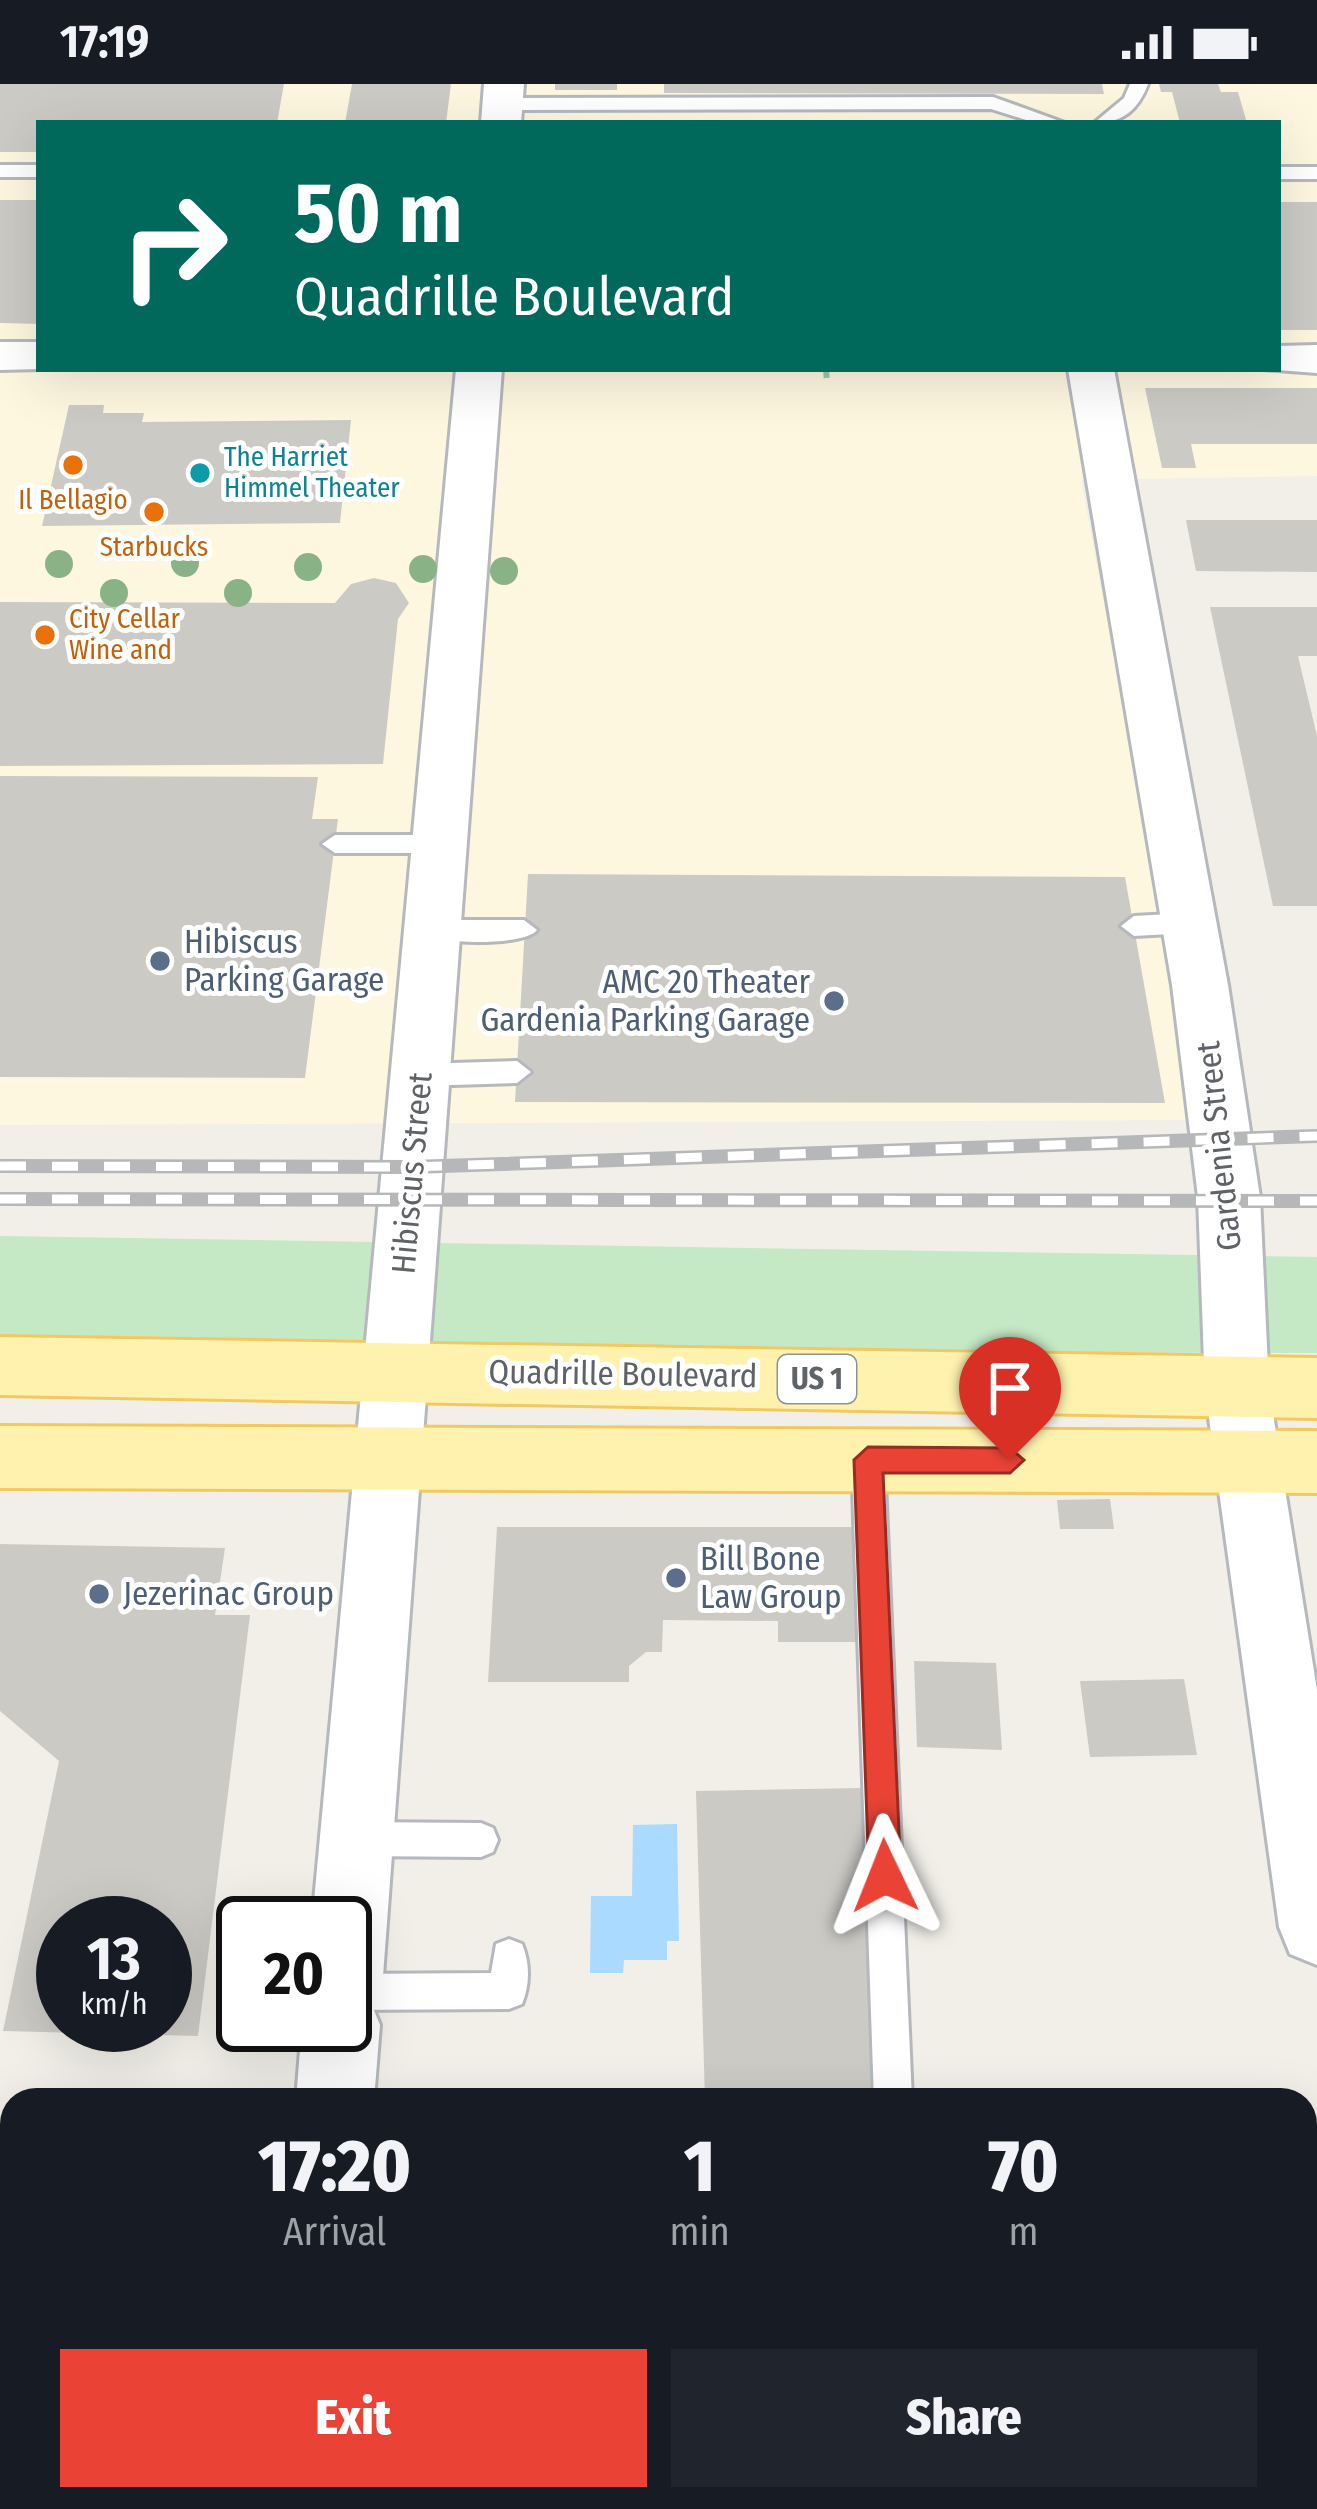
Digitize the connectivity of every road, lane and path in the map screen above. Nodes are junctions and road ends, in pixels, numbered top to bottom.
1 (1138, 84) edge
2 (1048, 94) dead end
3 (502, 104) edge
4 (1045, 119) edge
5 (1108, 120) edge
6 (0, 171) edge
7 (36, 171) edge
8 (1281, 173) edge
9 (1317, 173) edge
10 (0, 356) edge
11 (36, 356) edge
12 (1317, 359) edge
13 (1281, 360) edge
14 (479, 372) edge
15 (826, 372) edge
16 (1092, 372) edge
17 (827, 382) dead end
18 (334, 844) dead end
19 (439, 844) junction
20 (1189, 923) junction
21 (1134, 926) dead end
22 (432, 930) junction
23 (524, 930) dead end
24 (517, 1072) dead end
25 (420, 1075) junction
26 (0, 1366) edge
27 (397, 1369) junction
28 (1317, 1388) edge
29 (1237, 1389) junction
30 (0, 1456) edge
31 (388, 1458) junction
32 (868, 1460) junction
33 (1246, 1462) junction
34 (1317, 1462) edge
35 (356, 1839) junction
36 (481, 1840) dead end
37 (351, 1896) edge
38 (1317, 1927) edge
39 (509, 1957) dead end
40 (372, 1992) edge
41 (338, 2052) edge
42 (335, 2088) edge
43 (893, 2088) edge

1 - 5 lane
2 - 4 lane
3 - 4 lane
6 - 7 lane
8 - 9 lane
10 - 11 street
12 - 13 street
14 - 19 street, Hibiscus Street
15 - 17 path
16 - 20 street, Gardenia Street
18 - 19 lane
19 - 22 street, Hibiscus Street
20 - 21 lane
20 - 29 street, Gardenia Street
22 - 23 lane
22 - 25 street, Hibiscus Street
24 - 25 lane
25 - 27 street, Hibiscus Street
26 - 27 main road, Quadrille Boulevard / US 1
27 - 29 main road, Quadrille Boulevard / US 1
27 - 31 street, Hibiscus Street
28 - 29 main road, Quadrille Boulevard / US 1
29 - 33 street, Gardenia Street
30 - 31 main road
31 - 32 main road
31 - 35 street, Hibiscus Street
32 - 33 main road
32 - 43 lane
33 - 34 main road
33 - 38 street, Gardenia Street
35 - 36 lane
35 - 37 street, Hibiscus Street
39 - 40 lane
41 - 42 street

